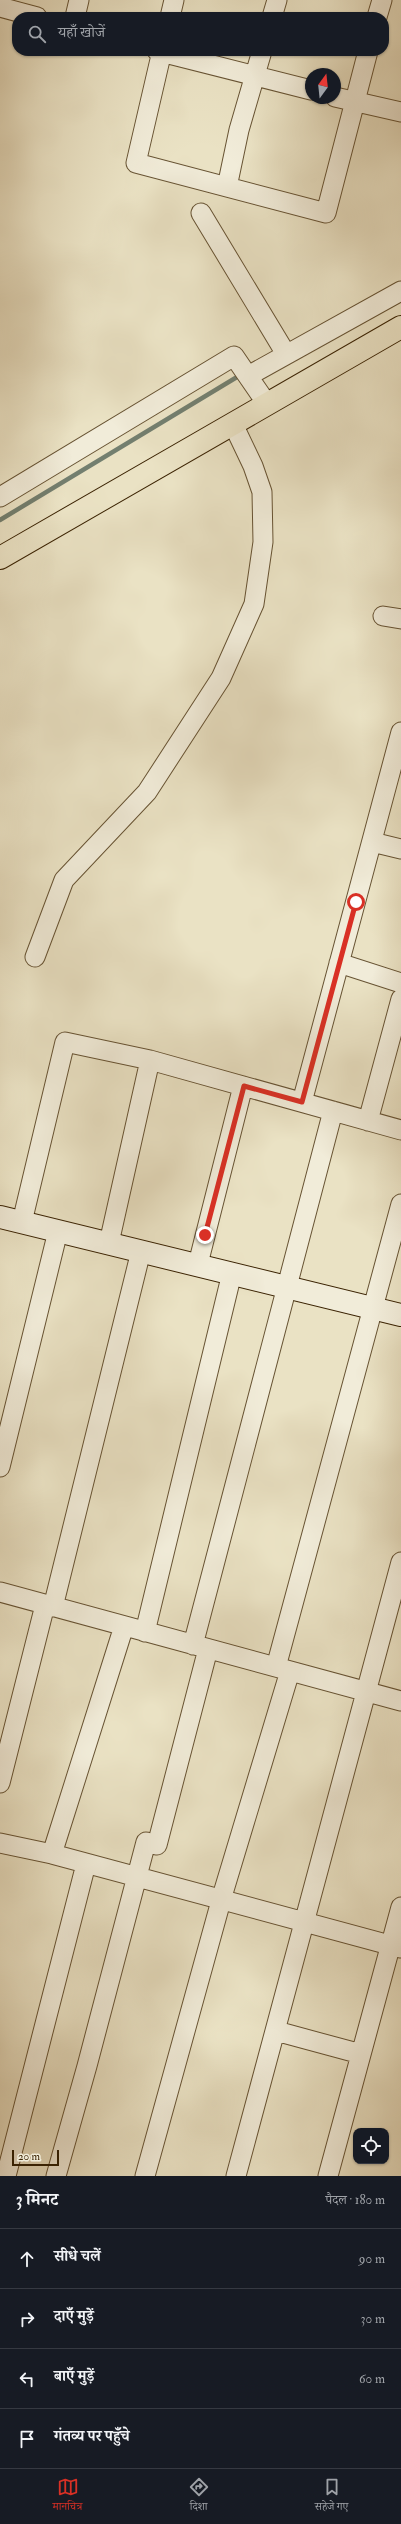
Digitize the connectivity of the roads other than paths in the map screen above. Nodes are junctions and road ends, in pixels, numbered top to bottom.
1 (79, 0) edge
2 (174, 0) edge
3 (277, 0) edge
4 (382, 0) edge
5 (1, 6) edge
6 (21, 12) edge
7 (76, 12) edge
8 (171, 12) edge
9 (273, 12) edge
10 (378, 12) edge
11 (159, 56) edge
12 (176, 56) edge
13 (261, 56) edge
14 (367, 56) edge
15 (255, 76) junction
16 (305, 88) edge
17 (341, 98) edge
18 (355, 102) junction
19 (401, 112) edge
20 (227, 187) junction
21 (201, 213) dead end
22 (401, 291) edge
23 (401, 327) edge
24 (286, 354) junction
25 (248, 376) junction
26 (267, 404) junction
27 (233, 424) junction
28 (0, 496) edge
29 (0, 558) edge
30 (401, 732) edge
31 (372, 842) junction
32 (401, 849) edge
33 (34, 957) dead end
34 (339, 963) junction
35 (401, 983) edge
36 (401, 999) edge
37 (150, 1060) junction
38 (244, 1086) junction
39 (302, 1102) junction
40 (333, 1111) junction
41 (368, 1121) junction
42 (401, 1130) edge
43 (401, 1204) edge
44 (0, 1217) edge
45 (22, 1222) junction
46 (58, 1231) junction
47 (109, 1243) junction
48 (141, 1251) junction
49 (198, 1264) junction
50 (232, 1273) junction
51 (288, 1286) junction
52 (372, 1308) junction
53 (401, 1315) edge
54 (0, 1467) edge
55 (401, 1562) edge
56 (0, 1592) edge
57 (49, 1606) junction
58 (124, 1626) junction
59 (145, 1632) junction
60 (201, 1647) junction
61 (283, 1669) junction
62 (367, 1691) junction
63 (401, 1701) edge
64 (0, 1783) edge
65 (0, 1843) edge
66 (52, 1854) junction
67 (86, 1864) junction
68 (136, 1878) junction
69 (221, 1900) junction
70 (401, 1907) edge
71 (305, 1923) junction
72 (396, 1946) edge
73 (276, 2031) junction
74 (361, 2054) junction
75 (6, 2176) edge
76 (56, 2176) edge
77 (146, 2176) edge
78 (236, 2176) edge
79 (328, 2176) edge

1 - 7 street
2 - 8 street
3 - 9 street
4 - 10 street
5 - 6 street
11 - 20 street
12 - 15 street
13 - 15 street
14 - 18 street
15 - 16 street
15 - 20 street
17 - 18 street
18 - 19 street
18 - 20 street
21 - 24 street
22 - 24 street
23 - 26 highway
24 - 25 street
25 - 26 street
25 - 28 street
26 - 27 highway
27 - 29 highway
27 - 33 street
30 - 31 street
31 - 32 street
31 - 34 street
34 - 35 street
34 - 39 street
36 - 41 street
37 - 38 street
37 - 45 street
37 - 47 street
38 - 39 street
38 - 49 street
39 - 40 street
40 - 41 street
40 - 51 street
41 - 42 street
43 - 52 street
44 - 45 street
45 - 46 street
46 - 47 street
46 - 54 street
47 - 48 street
48 - 49 street
48 - 57 street
49 - 50 street
50 - 51 street
50 - 59 street
51 - 52 street
51 - 60 street
52 - 53 street
52 - 61 street
55 - 62 street
56 - 57 street
57 - 58 street
57 - 64 street
58 - 59 street
58 - 66 street
59 - 60 street
60 - 61 street
60 - 68 street
61 - 62 street
61 - 69 street
62 - 63 street
62 - 71 street
65 - 66 street
66 - 67 street
67 - 68 street
67 - 75 street
68 - 69 street
68 - 76 street
69 - 71 street
69 - 77 street
70 - 72 street
71 - 72 street
71 - 73 street
72 - 74 street
73 - 74 street
73 - 78 street
74 - 79 street

